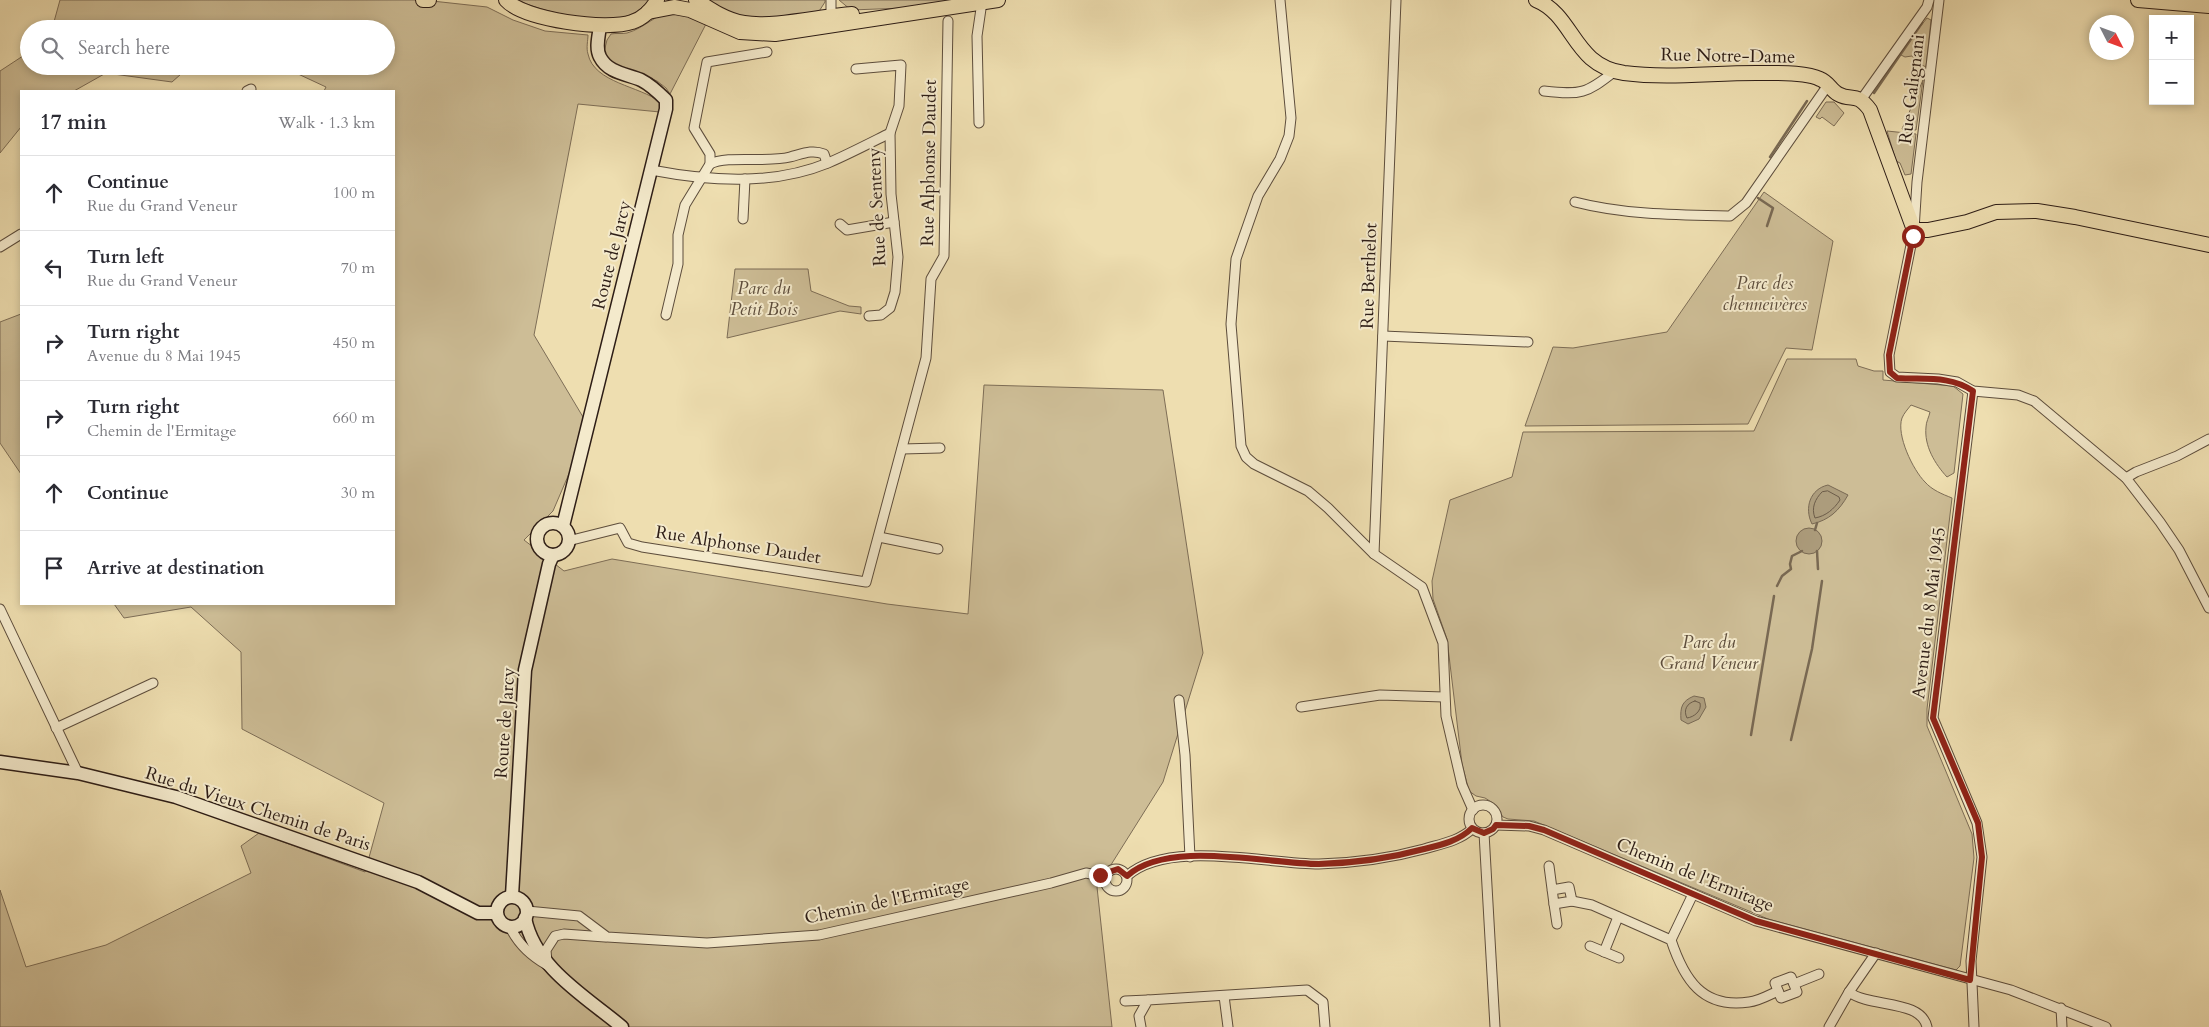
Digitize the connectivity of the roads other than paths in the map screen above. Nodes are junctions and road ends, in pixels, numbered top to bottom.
1 (423, 0) edge
2 (429, 0) edge
3 (494, 0) edge
4 (657, 0) edge
5 (696, 0) edge
6 (831, 0) edge
7 (998, 0) edge
8 (1280, 0) edge
9 (1396, 0) edge
10 (2138, 0) edge
11 (508, 2) edge
12 (982, 2) junction
13 (1544, 2) edge
14 (1928, 3) edge
15 (1939, 4) edge
16 (2209, 6) edge
17 (925, 10) junction
18 (648, 12) junction
19 (831, 16) junction
20 (948, 21) dead end
21 (600, 26) junction
22 (768, 52) dead end
23 (856, 69) dead end
24 (1615, 71) junction
25 (1828, 85) junction
26 (1544, 91) dead end
27 (1861, 100) junction
28 (979, 123) dead end
29 (890, 133) junction
30 (827, 163) junction
31 (710, 164) junction
32 (651, 170) junction
33 (701, 178) junction
34 (745, 179) junction
35 (1917, 182) junction
36 (1898, 186) junction
37 (1575, 202) dead end
38 (743, 219) dead end
39 (894, 222) junction
40 (840, 224) dead end
41 (1914, 230) junction
42 (20, 235) edge
43 (2209, 245) edge
44 (0, 247) edge
45 (666, 315) dead end
46 (869, 316) dead end
47 (1383, 336) junction
48 (1528, 342) dead end
49 (1973, 391) junction
50 (2209, 439) edge
51 (940, 448) dead end
52 (902, 449) junction
53 (2126, 478) junction
54 (563, 526) junction
55 (879, 537) junction
56 (568, 541) junction
57 (938, 549) dead end
58 (1374, 554) junction
59 (553, 555) junction
60 (2206, 594) edge
61 (2209, 608) edge
62 (0, 610) edge
63 (153, 684) dead end
64 (1444, 697) junction
65 (1179, 700) dead end
66 (1301, 707) dead end
67 (56, 728) junction
68 (0, 762) edge
69 (78, 773) junction
70 (1473, 810) junction
71 (1496, 825) junction
72 (1472, 828) junction
73 (1484, 833) junction
74 (1190, 857) junction
75 (1549, 866) dead end
76 (1127, 876) junction
77 (1106, 877) junction
78 (1552, 890) junction
79 (1693, 894) junction
80 (512, 896) junction
81 (1572, 901) junction
82 (1554, 904) junction
83 (496, 912) junction
84 (526, 914) junction
85 (1618, 917) junction
86 (1557, 924) dead end
87 (510, 926) junction
88 (607, 937) junction
89 (1671, 940) junction
90 (1590, 946) dead end
91 (1604, 952) junction
92 (1876, 953) junction
93 (1619, 958) dead end
94 (548, 965) junction
95 (1819, 974) dead end
96 (1970, 980) junction
97 (1849, 992) junction
98 (1224, 996) junction
99 (1148, 1000) junction
100 (1125, 1002) dead end
101 (2061, 1008) junction
102 (622, 1027) edge
103 (1141, 1027) edge
104 (1228, 1027) edge
105 (1325, 1027) edge
106 (1495, 1027) edge
107 (1829, 1027) edge
108 (1926, 1027) edge
109 (1974, 1027) edge
110 (2062, 1027) edge
111 (2106, 1027) edge

1 - 2 main road
3 - 11 main road
4 - 18 main road
5 - 19 main road
6 - 19 street
7 - 12 main road
8 - 58 street
9 - 47 street, Rue Berthelot
10 - 16 main road
11 - 21 main road
12 - 17 main road
12 - 28 street
13 - 24 main road, Rue Notre-Dame
14 - 15 street
14 - 27 street
15 - 35 street, Rue Galignani
17 - 18 main road
17 - 19 main road
18 - 21 main road
20 - 52 street, Rue Alphonse Daudet
21 - 32 street, Route de Jarcy
22 - 31 street
23 - 29 street, Rue de Senteny
24 - 25 main road, Rue Notre-Dame
24 - 26 street
25 - 27 main road, Rue Notre-Dame
25 - 37 street
27 - 36 main road
29 - 30 street
29 - 39 street, Rue de Senteny
30 - 31 street
30 - 34 street
31 - 33 street
32 - 33 street
32 - 54 street, Route de Jarcy
33 - 34 street
33 - 45 street
34 - 38 street
35 - 36 street
35 - 41 street, Rue Galignani
36 - 41 main road
39 - 40 street
39 - 46 street, Rue de Senteny
41 - 43 main road
41 - 49 street, Rue Galignani
42 - 44 street
47 - 48 street
47 - 58 street, Rue Berthelot
49 - 53 street, Rue Galignani
49 - 96 street, Avenue du 8 Mai 1945
50 - 53 street
51 - 52 street
52 - 55 street, Rue Alphonse Daudet
53 - 60 street, Rue Galignani
54 - 56 street
54 - 59 street
55 - 56 street, Rue Alphonse Daudet
55 - 57 street
56 - 59 street
58 - 64 street
59 - 80 street, Route de Jarcy
60 - 61 street, Rue Galignani
62 - 67 street
63 - 67 street
64 - 66 street
64 - 70 street
65 - 74 street
67 - 69 street
68 - 69 street, Rue du Vieux Chemin de Paris
69 - 83 street, Rue du Vieux Chemin de Paris
70 - 71 street
70 - 72 street
71 - 73 street
71 - 79 street, Chemin de l'Ermitage
72 - 73 street
72 - 74 street
73 - 106 street
74 - 76 street
75 - 78 street
76 - 77 street
76 - 77 street
77 - 88 street, Chemin de l'Ermitage
78 - 81 street
78 - 82 street
79 - 89 street
79 - 92 street, Chemin de l'Ermitage
80 - 83 street
80 - 84 street
81 - 82 street
81 - 85 street
82 - 86 street
83 - 87 street
84 - 87 street
84 - 88 street
84 - 94 street
85 - 89 street
85 - 91 street
87 - 94 street
88 - 94 street, Chemin de l'Ermitage
89 - 95 street
90 - 91 street
91 - 93 street
92 - 96 street, Chemin de l'Ermitage
92 - 97 street
94 - 102 street
96 - 101 street, Chemin de l'Ermitage
96 - 109 street, Avenue du 8 Mai 1945
97 - 107 street
97 - 108 street
98 - 99 street
98 - 104 street
98 - 105 street
99 - 100 street
99 - 103 street
101 - 110 street
101 - 111 street, Chemin de l'Ermitage

